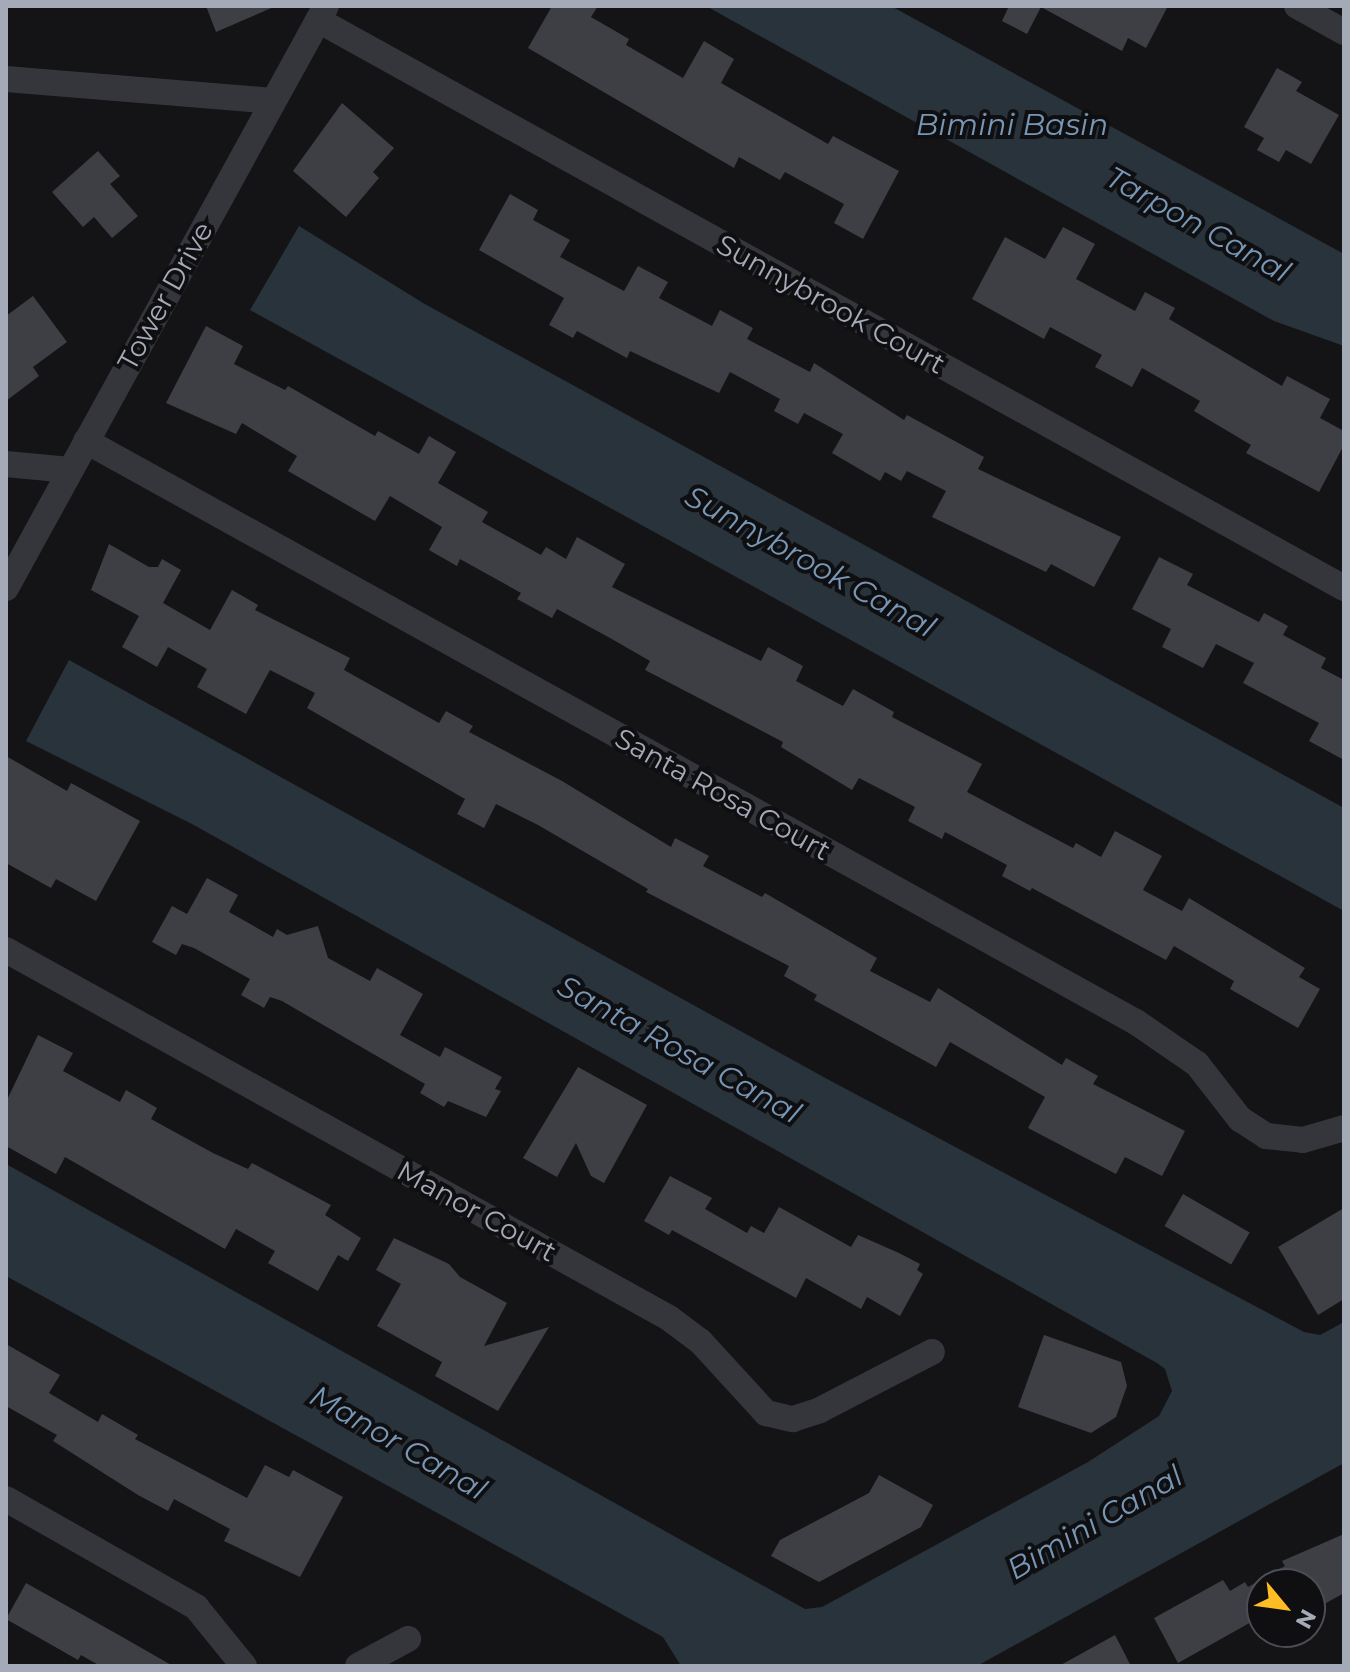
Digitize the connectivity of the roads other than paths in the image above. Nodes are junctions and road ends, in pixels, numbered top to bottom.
1 (1297, 6) edge
2 (322, 13) edge
3 (1344, 32) edge
4 (6, 79) edge
5 (272, 101) junction
6 (86, 441) junction
7 (6, 464) edge
8 (70, 470) junction
9 (6, 588) edge
10 (1344, 588) edge
11 (6, 950) edge
12 (1344, 1128) edge
13 (932, 1352) dead end
14 (6, 1499) edge
15 (408, 1639) dead end
16 (244, 1666) edge
17 (358, 1666) edge

1 - 3 street
2 - 5 street, Tower Drive
2 - 10 street, Sunnybrook Court
4 - 5 street
5 - 6 street, Tower Drive
6 - 8 street, Tower Drive
6 - 12 street, Santa Rosa Court
7 - 8 street
8 - 9 street, Tower Drive
11 - 13 street, Manor Court
14 - 16 street
15 - 17 street

